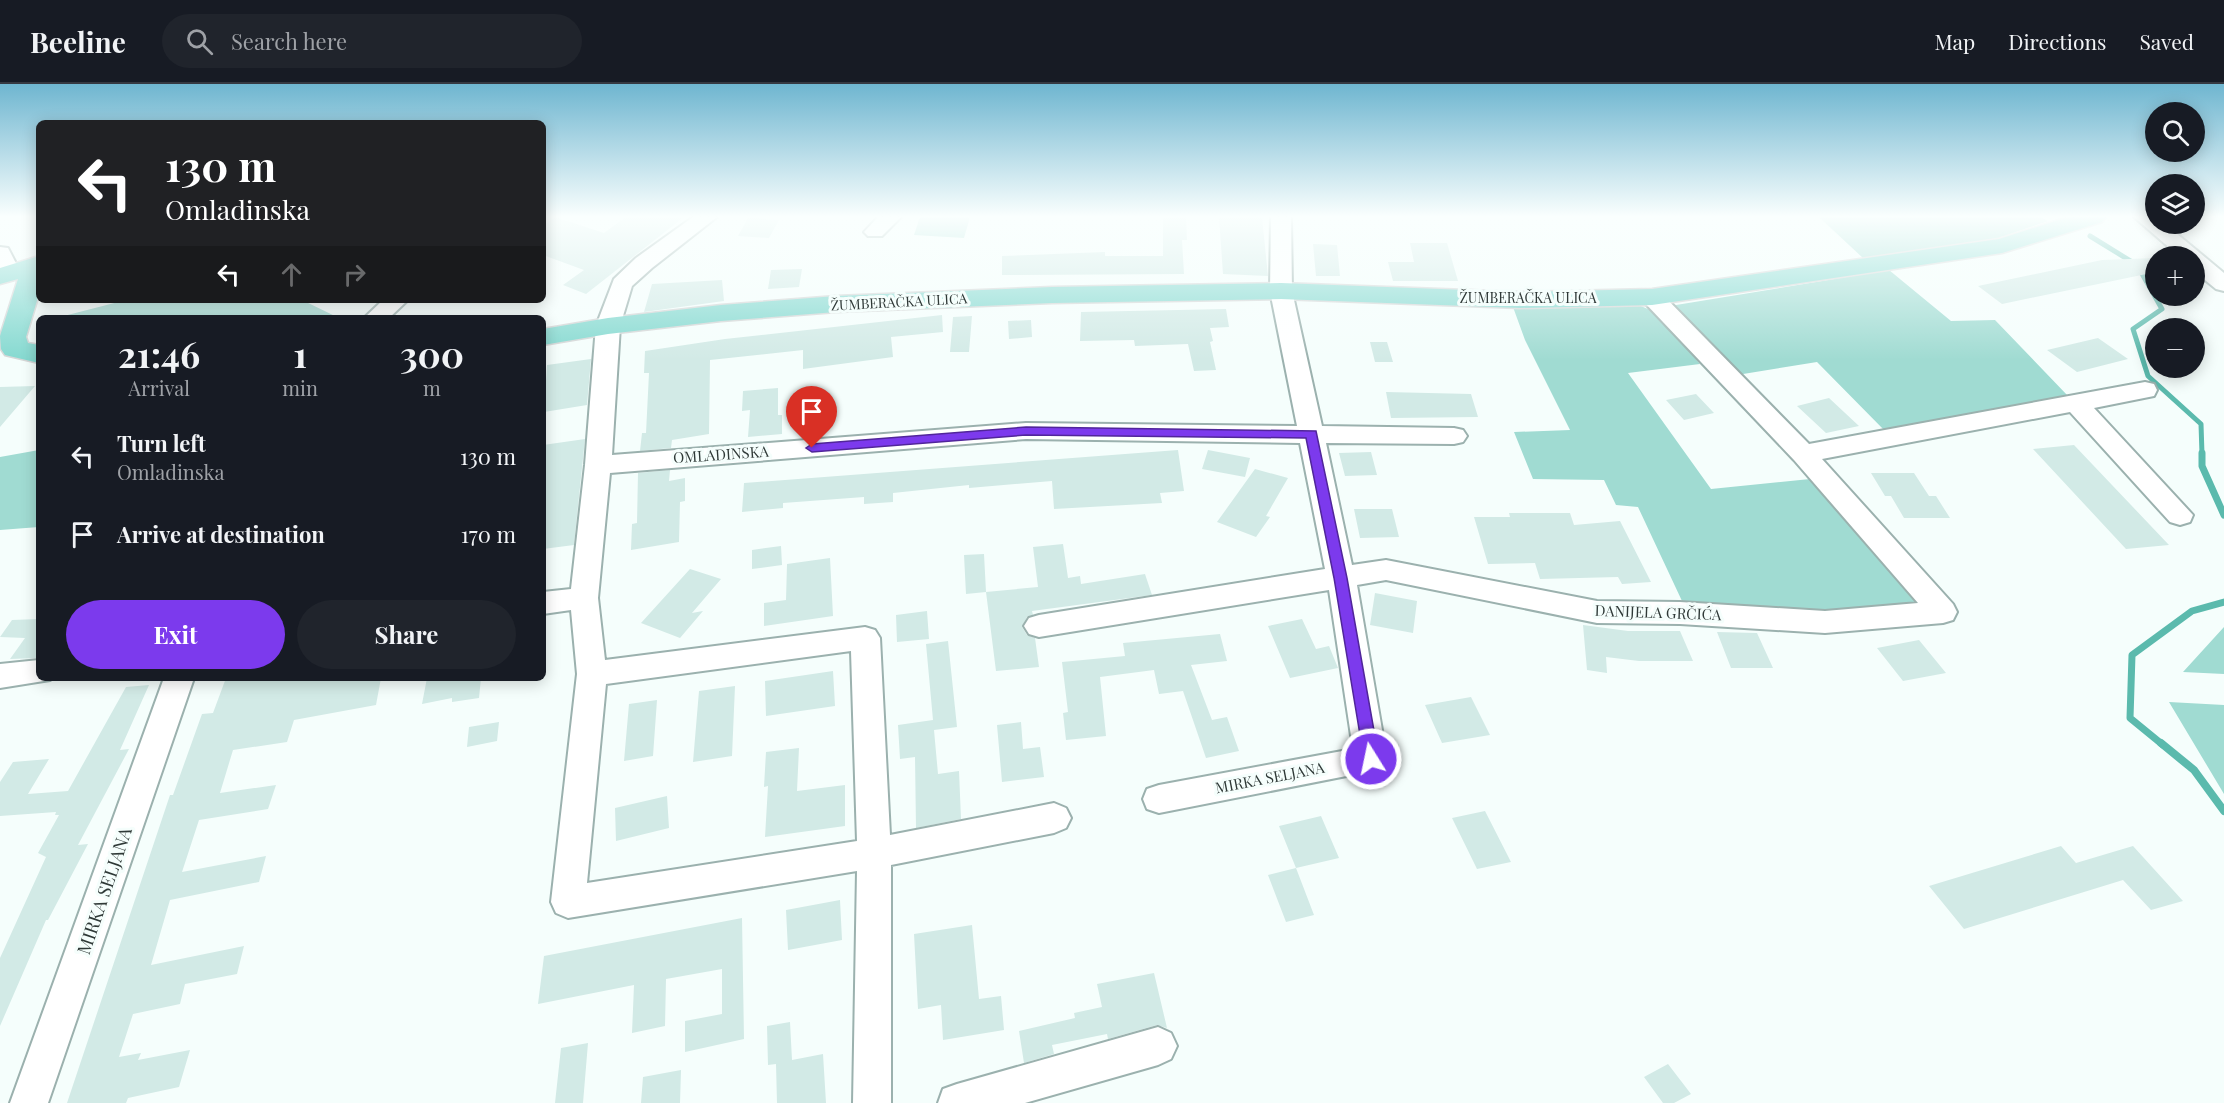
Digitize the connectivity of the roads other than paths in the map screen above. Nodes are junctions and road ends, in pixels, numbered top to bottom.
1 (642, 265) edge
2 (1281, 265) edge
3 (1875, 265) edge
4 (17, 266) edge
5 (2205, 269) edge
6 (2224, 285) edge
7 (1281, 291) junction
8 (1652, 297) junction
9 (393, 303) edge
10 (379, 315) edge
11 (608, 326) junction
12 (546, 336) edge
13 (36, 353) edge
14 (2145, 390) dead end
15 (2076, 403) junction
16 (1311, 434) junction
17 (1454, 436) dead end
18 (1803, 454) junction
19 (598, 465) junction
20 (2180, 515) dead end
21 (1341, 578) junction
22 (584, 598) junction
23 (546, 603) edge
24 (1039, 626) dead end
25 (36, 672) edge
26 (592, 674) junction
27 (0, 676) edge
28 (178, 681) edge
29 (1160, 799) dead end
30 (1054, 818) dead end
31 (873, 853) junction
32 (1158, 1046) dead end
33 (29, 1103) edge
34 (872, 1103) edge
35 (957, 1103) edge

1 - 11 street
2 - 7 street, MIRKA SELJANA
3 - 8 main road, ŽUMBERAČKA ULICA
4 - 13 main road
5 - 6 street
7 - 8 main road, ŽUMBERAČKA ULICA
7 - 11 main road, ŽUMBERAČKA ULICA
7 - 16 street, MIRKA SELJANA
8 - 18 street
9 - 10 street
11 - 12 main road, ŽUMBERAČKA ULICA
11 - 19 street
14 - 15 street
15 - 18 street
15 - 20 street
16 - 17 street, OMLADINSKA
16 - 19 street, OMLADINSKA
16 - 21 street, MIRKA SELJANA
18 - 21 street, DANIJELA GRČIĆA
19 - 22 street
21 - 24 street, DANIJELA GRČIĆA
21 - 29 street, MIRKA SELJANA
22 - 23 street
22 - 26 street
25 - 27 street
26 - 31 street
26 - 31 street
28 - 33 street, MIRKA SELJANA
30 - 31 street
31 - 34 street
32 - 35 street

